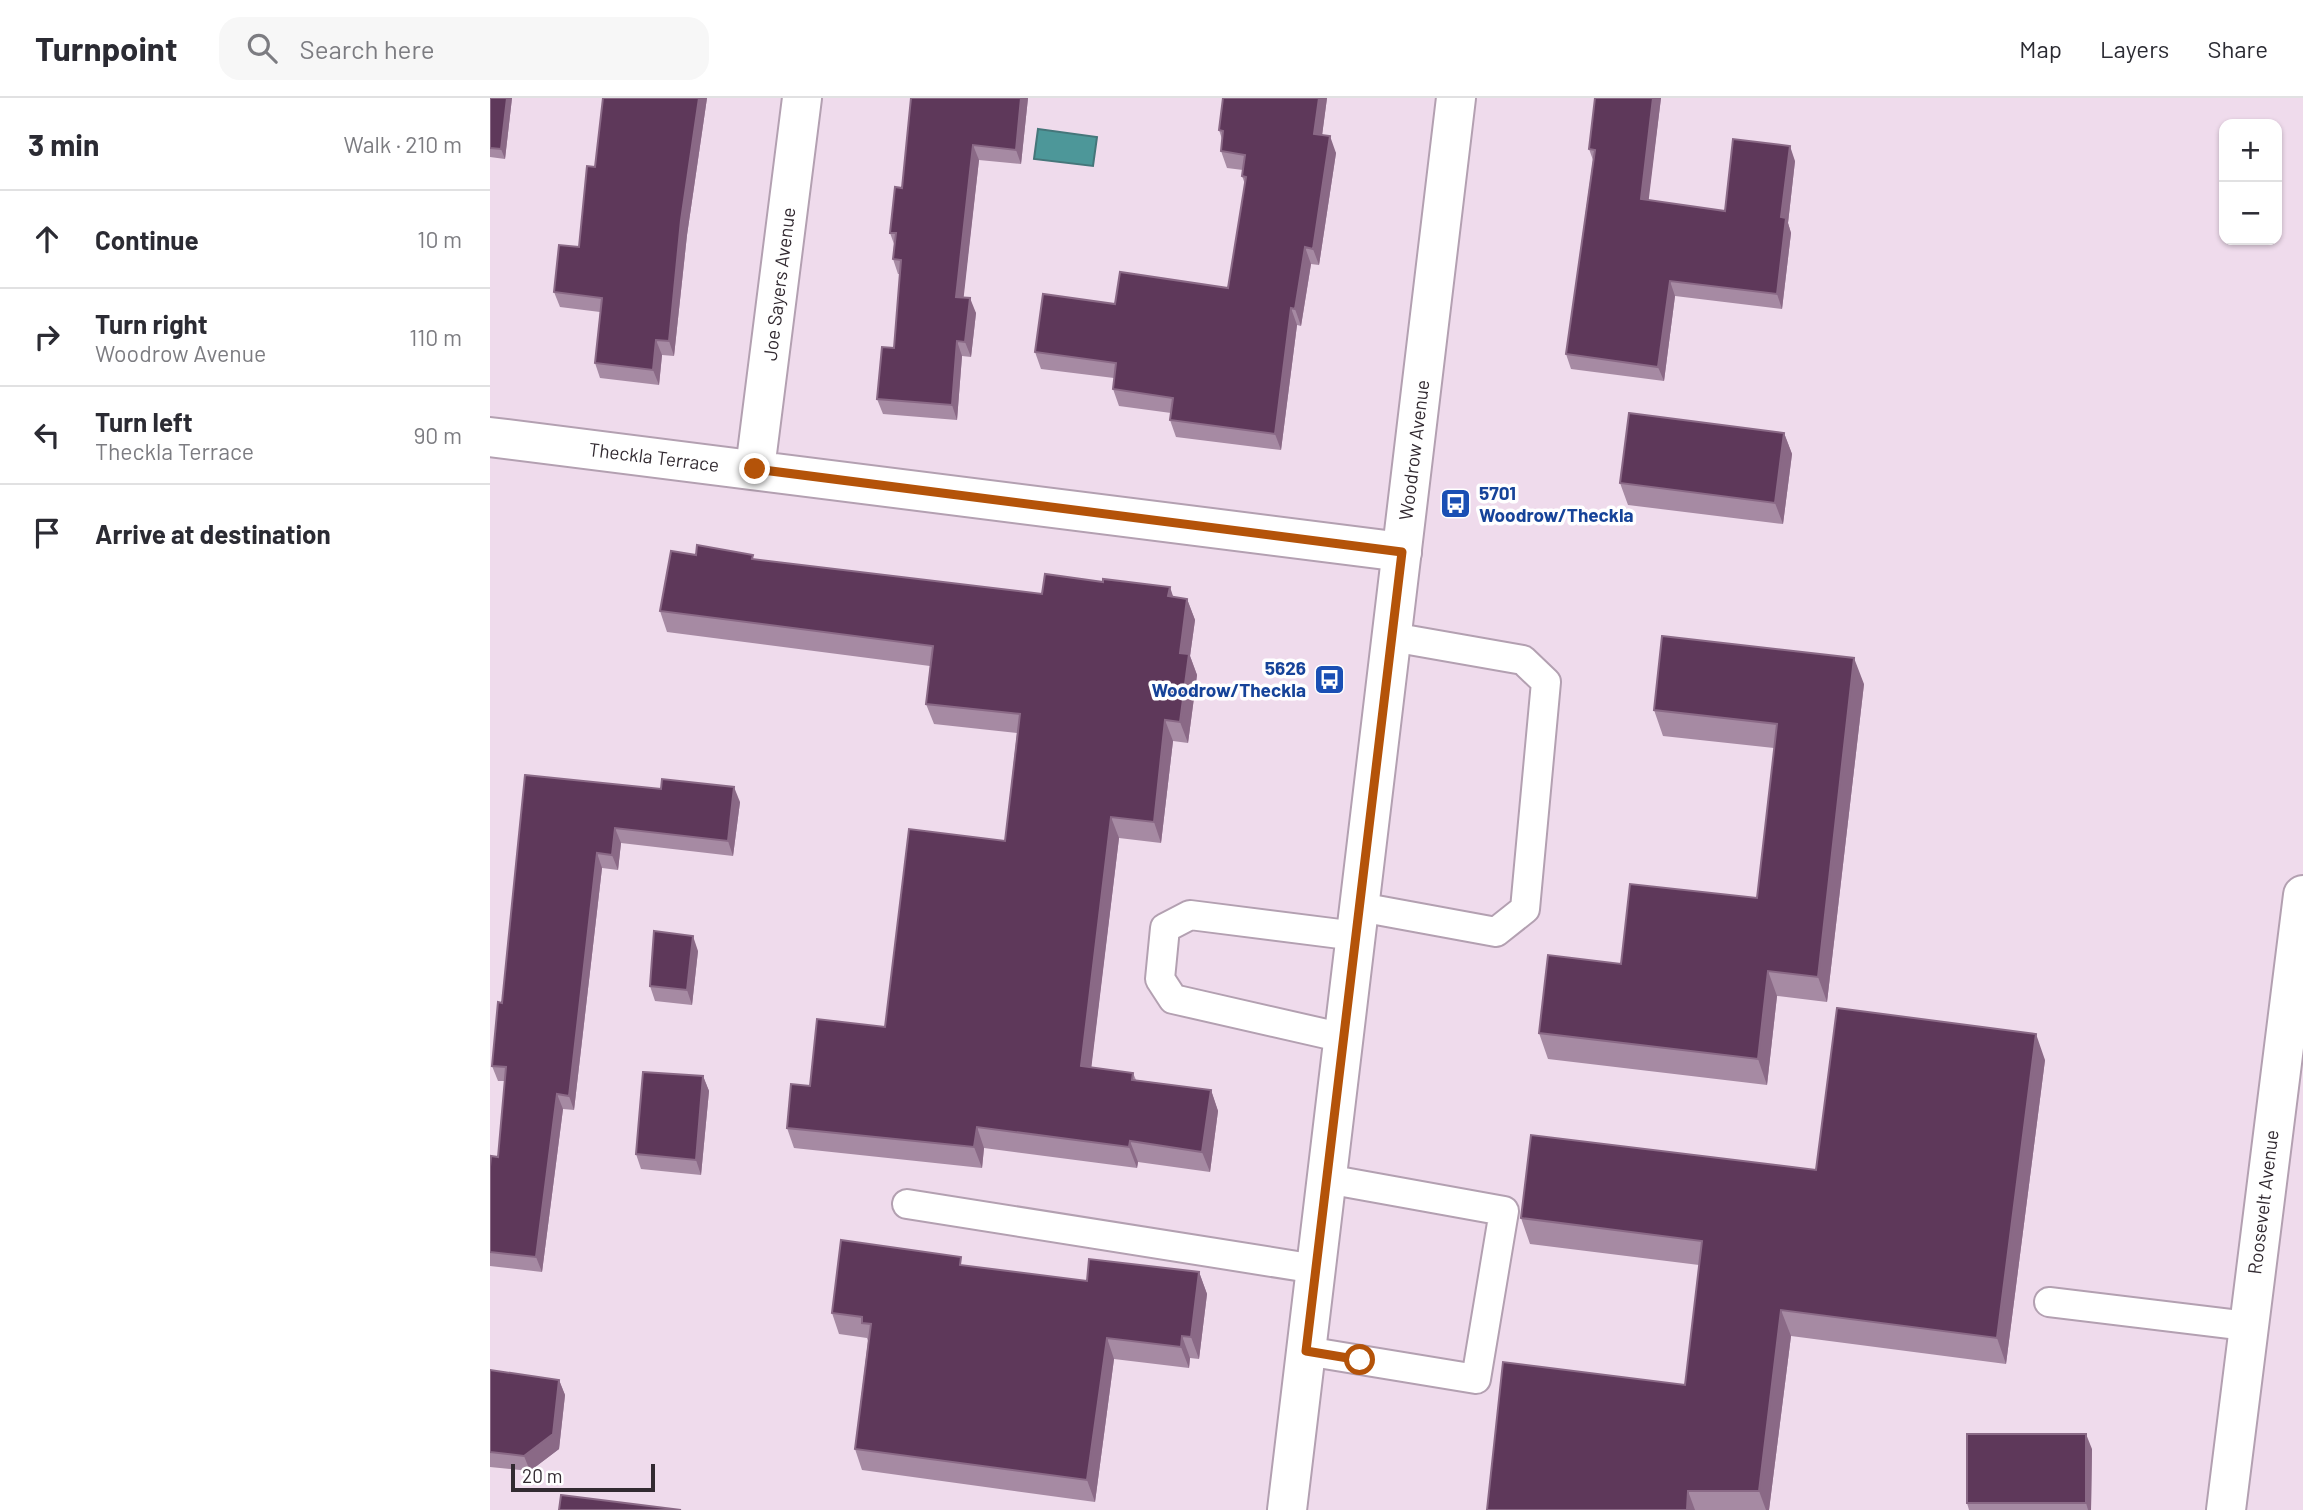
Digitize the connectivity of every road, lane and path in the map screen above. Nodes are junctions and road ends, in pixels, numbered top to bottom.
1 (802, 98) edge
2 (1457, 98) edge
3 (490, 437) edge
4 (755, 469) junction
5 (1402, 552) junction
6 (1392, 637) junction
7 (2303, 895) edge
8 (1358, 921) junction
9 (1344, 1038) junction
10 (1327, 1179) junction
11 (906, 1204) dead end
12 (1316, 1269) junction
13 (2049, 1302) dead end
14 (2247, 1326) junction
15 (1306, 1351) junction
16 (1287, 1510) edge
17 (2226, 1510) edge

1 - 4 street, Joe Sayers Avenue
2 - 5 street, Woodrow Avenue
3 - 4 street, Theckla Terrace
4 - 5 street, Theckla Terrace
5 - 6 street, Woodrow Avenue
6 - 8 street, Woodrow Avenue
6 - 8 lane
7 - 14 street, Roosevelt Avenue
8 - 9 street, Woodrow Avenue
8 - 9 lane
9 - 10 street, Woodrow Avenue
10 - 12 street, Woodrow Avenue
10 - 15 lane
11 - 12 lane
12 - 15 street, Woodrow Avenue
13 - 14 lane
14 - 17 street, Roosevelt Avenue
15 - 16 street, Woodrow Avenue

